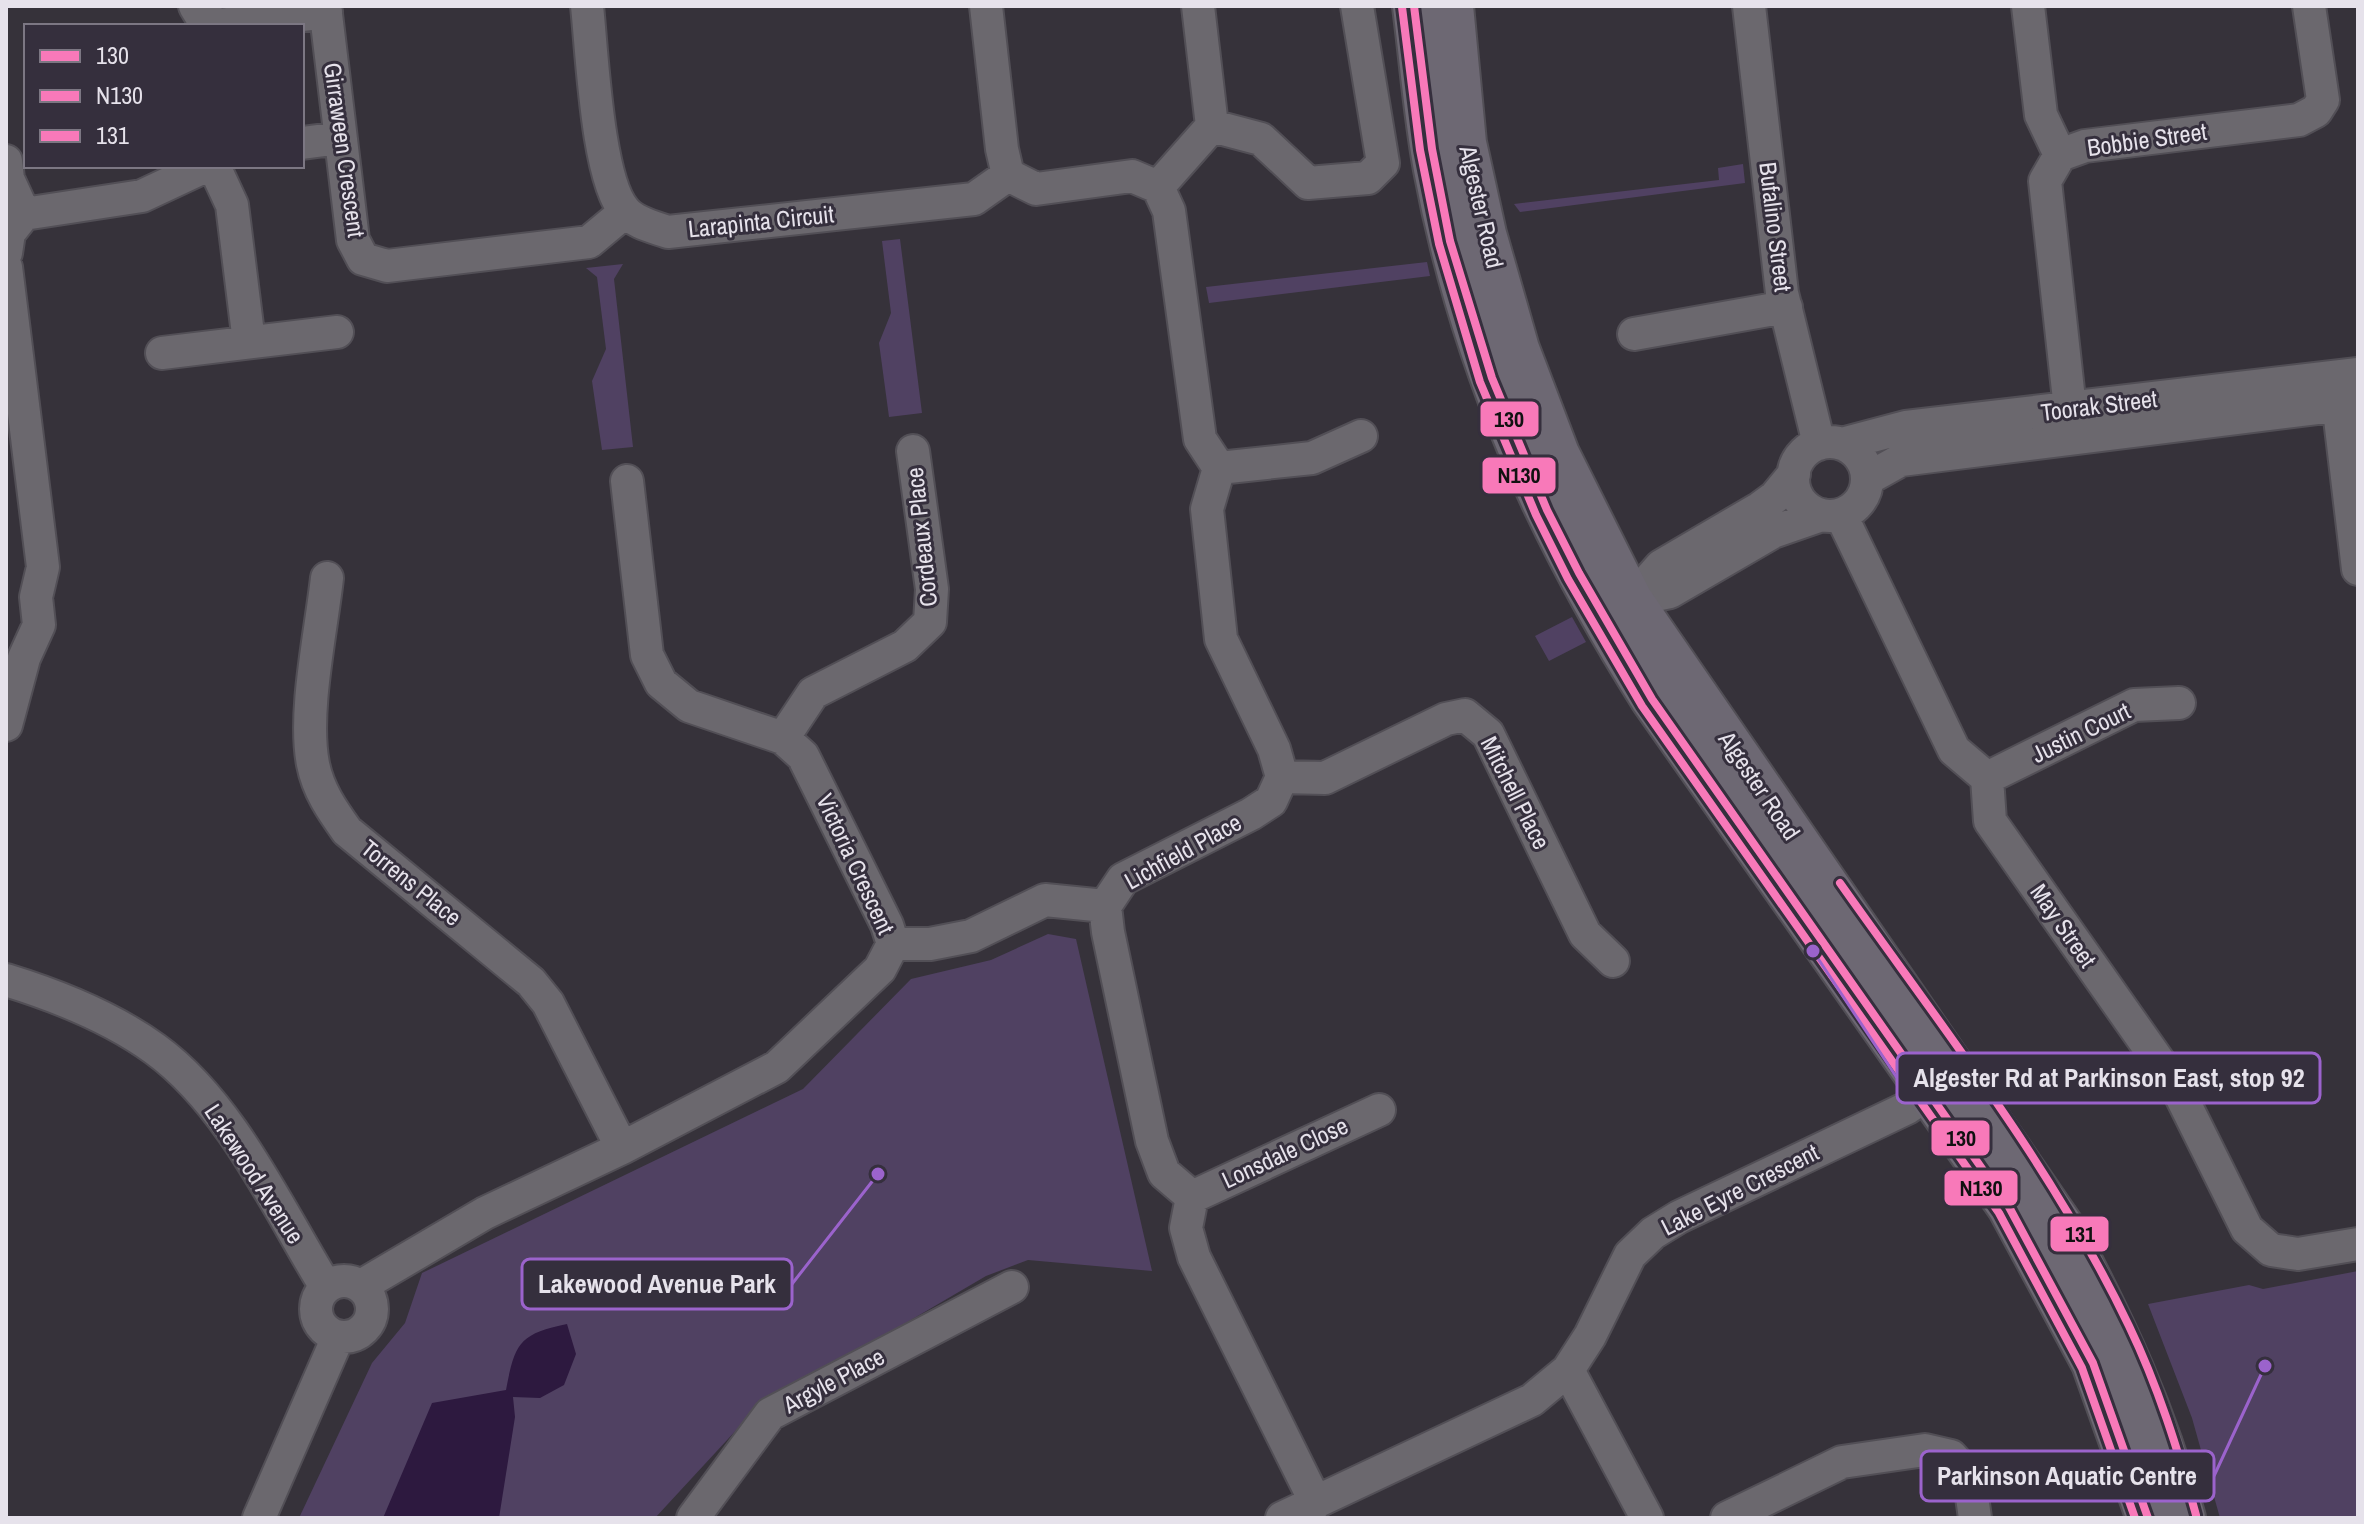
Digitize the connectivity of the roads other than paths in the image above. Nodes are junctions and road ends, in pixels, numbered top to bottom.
1 (195, 6) edge
2 (587, 6) edge
3 (986, 6) edge
4 (1198, 6) edge
5 (1357, 6) edge
6 (1414, 6) edge
7 (1452, 6) edge
8 (1749, 6) edge
9 (2028, 6) edge
10 (2309, 6) edge
11 (326, 9) edge
12 (217, 24) edge
13 (227, 24) edge
14 (1212, 126) junction
15 (340, 138) junction
16 (304, 143) edge
17 (2060, 155) junction
18 (6, 161) edge
19 (201, 168) edge
20 (215, 168) edge
21 (1008, 175) junction
22 (1158, 187) junction
23 (625, 212) junction
24 (24, 214) junction
25 (6, 253) edge
26 (6, 267) edge
27 (1786, 307) junction
28 (337, 332) dead end
29 (1634, 334) dead end
30 (249, 342) junction
31 (162, 353) dead end
32 (2347, 390) edge
33 (2072, 423) junction
34 (1361, 436) dead end
35 (1830, 444) junction
36 (913, 451) dead end
37 (1219, 468) junction
38 (1794, 474) junction
39 (1867, 479) junction
40 (627, 481) dead end
41 (1832, 515) junction
42 (2358, 569) edge
43 (327, 578) dead end
44 (1616, 609) junction
45 (2179, 703) dead end
46 (6, 725) edge
47 (783, 738) junction
48 (1282, 777) junction
49 (1987, 778) junction
50 (1105, 906) junction
51 (893, 944) junction
52 (1613, 961) dead end
53 (6, 980) edge
54 (1945, 1083) junction
55 (1379, 1110) dead end
56 (622, 1148) junction
57 (1192, 1197) junction
58 (2358, 1244) edge
59 (361, 1286) junction
60 (326, 1287) junction
61 (1012, 1287) dead end
62 (338, 1337) junction
63 (1568, 1370) junction
64 (1316, 1503) junction
65 (259, 1518) edge
66 (693, 1518) edge
67 (1282, 1518) edge
68 (1647, 1518) edge
69 (1727, 1518) edge
70 (1975, 1518) edge
71 (2148, 1518) edge
72 (2184, 1518) edge

1 - 12 street
2 - 23 street
3 - 21 street
4 - 14 street
5 - 14 street
6 - 44 main road, Algester Road
7 - 44 main road, Algester Road
8 - 27 street, Bufalino Street
9 - 17 street
10 - 17 street, Bobbie Street
11 - 13 street
11 - 15 street, Girraween Crescent
14 - 22 street
15 - 16 street
15 - 23 street, Girraween Crescent
17 - 33 street, Bobbie Street
18 - 24 street
19 - 24 street
20 - 30 street
21 - 22 street
21 - 23 street, Larapinta Circuit
22 - 37 street
24 - 25 street
26 - 46 street
27 - 29 street
27 - 35 street, Bufalino Street
28 - 30 street
30 - 31 street
32 - 33 street, Toorak Street
32 - 42 street
33 - 35 street, Toorak Street
33 - 39 street, Toorak Street
34 - 37 street
35 - 38 street
35 - 39 street
36 - 47 street, Cordeaux Place
37 - 48 street
38 - 41 street
38 - 44 street
39 - 41 street
40 - 47 street
41 - 44 street
41 - 49 street
43 - 56 street, Torrens Place
44 - 54 main road, Algester Road
45 - 49 street, Justin Court
47 - 51 street, Victoria Crescent
48 - 50 street, Lichfield Place
48 - 52 street, Mitchell Place
49 - 58 street, May Street
50 - 51 street
50 - 57 street, Lichfield Place
51 - 56 street, Victoria Crescent
53 - 60 street, Lakewood Avenue
54 - 63 street, Lake Eyre Crescent
54 - 71 main road, Algester Road
54 - 72 main road, Algester Road
55 - 57 street, Lonsdale Close
56 - 59 street, Victoria Crescent
57 - 64 street
59 - 60 street
59 - 62 street
60 - 62 street
61 - 66 street, Argyle Place
62 - 65 street
63 - 64 street, Lake Eyre Crescent
63 - 68 street
64 - 67 street, Lake Eyre Crescent
69 - 70 street

